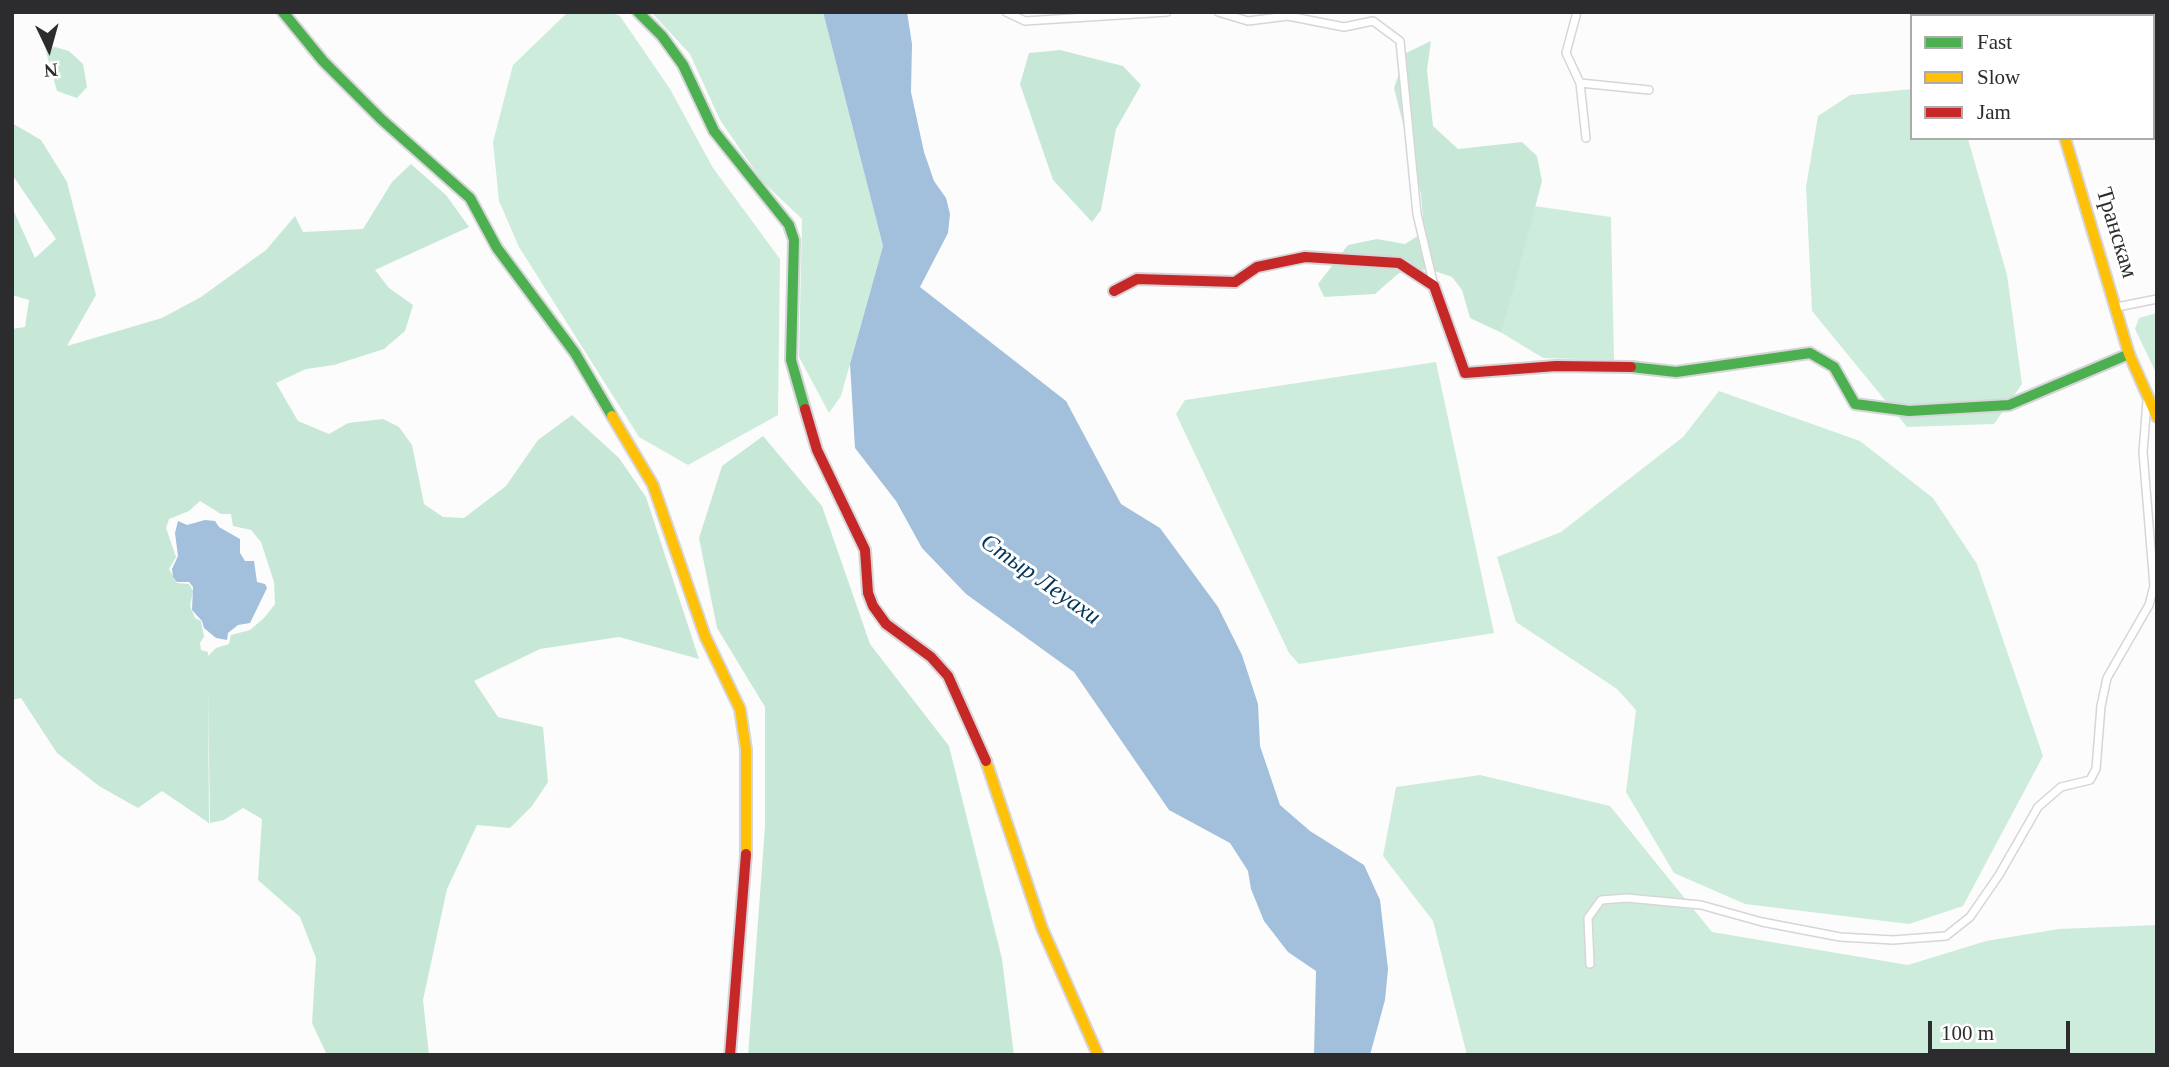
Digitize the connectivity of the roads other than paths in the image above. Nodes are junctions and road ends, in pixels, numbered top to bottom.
1 (283, 12) edge
2 (638, 12) edge
3 (1006, 12) edge
4 (1167, 12) edge
5 (1218, 12) edge
6 (1577, 12) edge
7 (1580, 83) junction
8 (1649, 90) dead end
9 (1586, 138) dead end
10 (2066, 140) edge
11 (1434, 286) junction
12 (1114, 291) dead end
13 (2157, 299) edge
14 (2117, 307) junction
15 (2129, 354) junction
16 (2147, 400) junction
17 (2157, 417) edge
18 (1590, 964) dead end
19 (730, 1055) edge
20 (1098, 1055) edge

1 - 19 main road
2 - 20 main road
3 - 4 street
5 - 11 street
6 - 7 street
7 - 8 street
7 - 9 street
10 - 14 main road, Транскам
11 - 12 main road
11 - 15 main road
13 - 14 street
14 - 15 main road, Транскам
15 - 16 main road, Транскам
16 - 17 main road, Транскам
16 - 18 street

